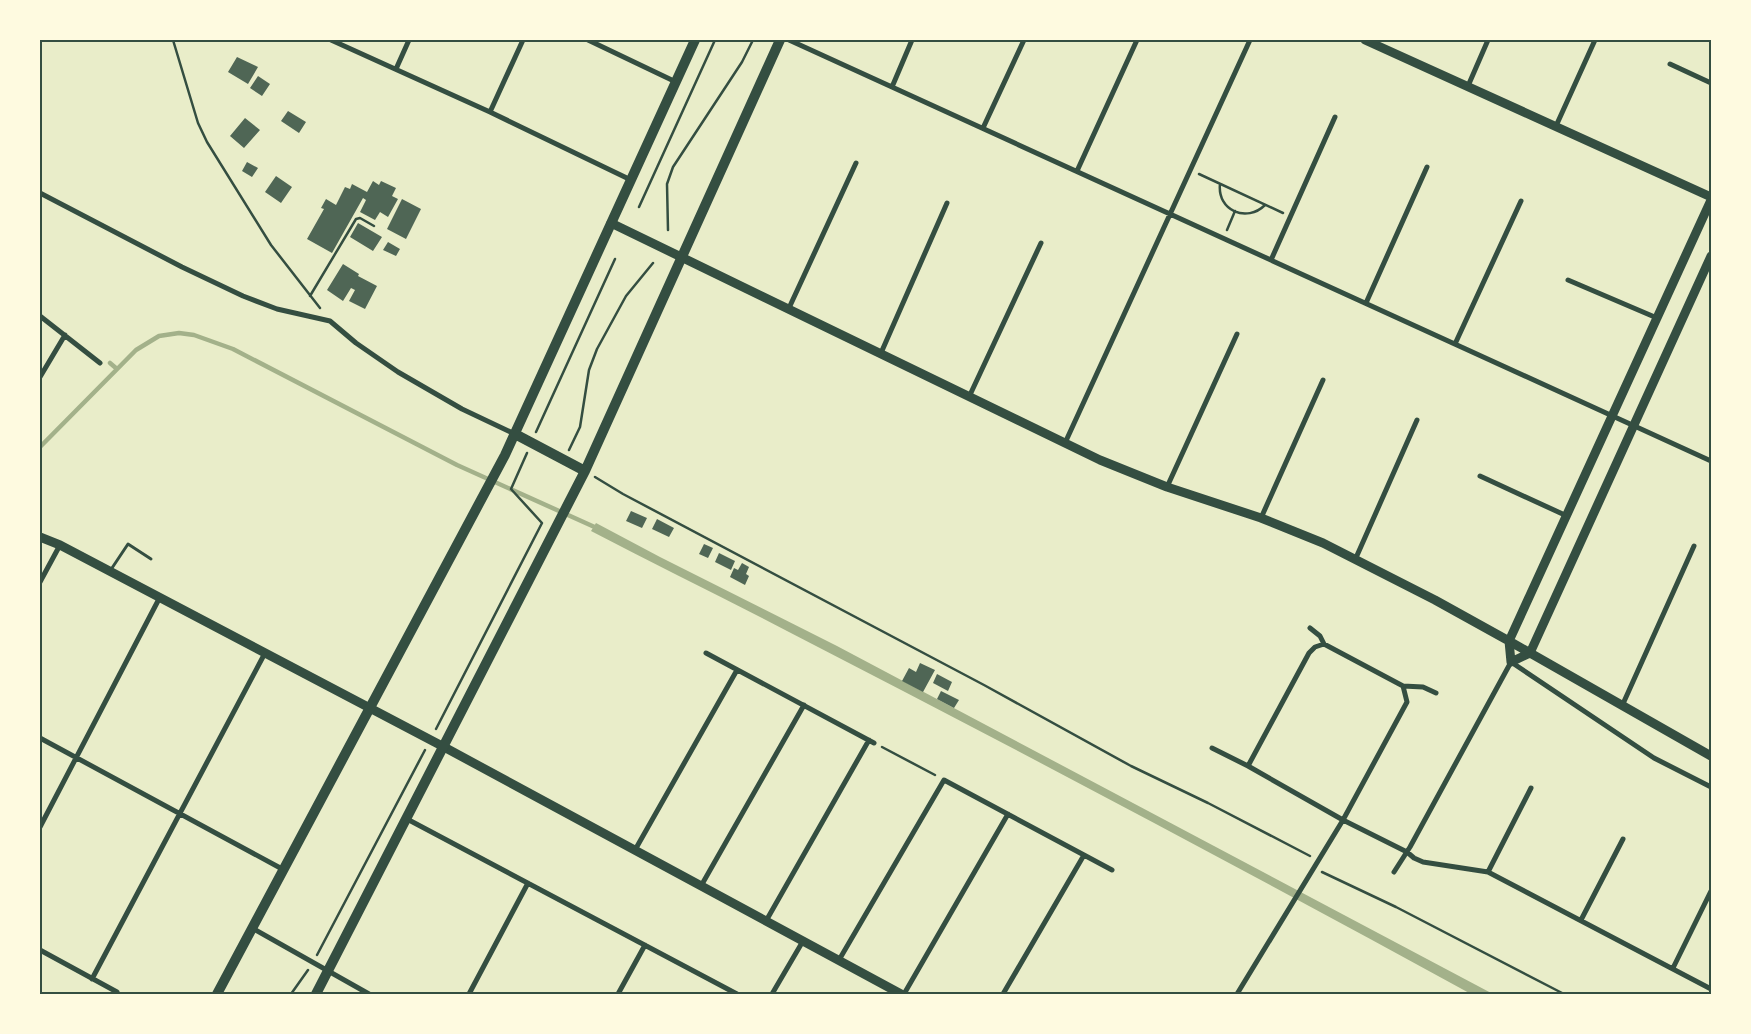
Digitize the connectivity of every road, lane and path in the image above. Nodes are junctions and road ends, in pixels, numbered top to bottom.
1 (173, 40) edge
2 (331, 40) edge
3 (410, 40) edge
4 (522, 40) edge
5 (588, 40) edge
6 (695, 40) edge
7 (716, 40) edge
8 (754, 40) edge
9 (780, 40) edge
10 (789, 40) edge
11 (912, 40) edge
12 (1024, 40) edge
13 (1136, 40) edge
14 (1250, 40) edge
15 (1488, 40) edge
16 (1595, 40) edge
17 (1370, 41) edge
18 (1670, 64) dead end
19 (396, 69) junction
20 (676, 82) junction
21 (1711, 83) edge
22 (1468, 86) junction
23 (892, 87) junction
24 (490, 112) junction
25 (1335, 117) dead end
26 (1556, 126) junction
27 (983, 128) junction
28 (856, 163) dead end
29 (1427, 167) dead end
30 (1190, 170) junction
31 (1077, 171) junction
32 (631, 180) junction
33 (1220, 184) junction
34 (40, 193) edge
35 (1711, 199) edge
36 (1521, 201) dead end
37 (947, 203) dead end
38 (1265, 205) junction
39 (639, 207) dead end
40 (1235, 211) junction
41 (1170, 214) junction
42 (1291, 217) junction
43 (611, 223) junction
44 (374, 226) dead end
45 (668, 230) dead end
46 (1223, 238) junction
47 (1041, 243) dead end
48 (681, 256) junction
49 (1711, 256) edge
50 (615, 258) dead end
51 (1271, 260) junction
52 (653, 263) dead end
53 (1568, 280) dead end
54 (310, 296) junction
55 (1366, 303) junction
56 (788, 308) junction
57 (40, 316) edge
58 (1657, 318) junction
59 (330, 321) junction
60 (1237, 334) dead end
61 (65, 336) junction
62 (1455, 344) junction
63 (881, 353) junction
64 (100, 363) dead end
65 (40, 377) edge
66 (1324, 380) dead end
67 (969, 397) junction
68 (1612, 416) junction
69 (1417, 420) dead end
70 (1634, 425) junction
71 (515, 434) junction
72 (531, 442) junction
73 (1065, 443) junction
74 (564, 460) junction
75 (1711, 460) edge
76 (585, 471) junction
77 (1480, 476) dead end
78 (1167, 487) junction
79 (1567, 516) junction
80 (1261, 518) junction
81 (40, 538) edge
82 (60, 545) junction
83 (1694, 546) dead end
84 (151, 559) dead end
85 (1355, 560) junction
86 (110, 571) junction
87 (40, 582) edge
88 (160, 597) junction
89 (1310, 628) dead end
90 (1509, 641) junction
91 (1324, 644) junction
92 (706, 653) dead end
93 (1530, 653) junction
94 (266, 654) junction
95 (1511, 662) junction
96 (737, 670) junction
97 (1403, 686) junction
98 (1436, 693) dead end
99 (804, 705) junction
100 (1622, 706) junction
101 (369, 709) junction
102 (40, 738) edge
103 (430, 740) junction
104 (872, 741) junction
105 (444, 747) junction
106 (1212, 748) dead end
107 (1711, 755) edge
108 (76, 758) junction
109 (1248, 766) junction
110 (944, 780) junction
111 (1711, 787) edge
112 (1531, 788) dead end
113 (1008, 814) junction
114 (180, 815) junction
115 (406, 819) junction
116 (1343, 820) junction
117 (40, 827) edge
118 (1622, 839) dead end
119 (635, 850) junction
120 (1407, 852) junction
121 (1084, 855) junction
122 (1318, 861) junction
123 (1313, 869) junction
124 (285, 870) junction
125 (1112, 870) dead end
126 (1394, 872) dead end
127 (1488, 872) junction
128 (528, 883) junction
129 (702, 886) junction
130 (1711, 891) edge
131 (1581, 920) junction
132 (766, 921) junction
133 (252, 928) junction
134 (803, 941) junction
135 (644, 945) junction
136 (40, 950) edge
137 (839, 960) junction
138 (313, 963) junction
139 (1673, 968) junction
140 (328, 972) junction
141 (92, 979) junction
142 (1711, 989) edge
143 (118, 992) dead end
144 (217, 994) edge
145 (291, 994) edge
146 (316, 994) edge
147 (369, 994) edge
148 (469, 994) edge
149 (618, 994) edge
150 (737, 994) edge
151 (772, 994) edge
152 (902, 994) edge
153 (1003, 994) edge
154 (1237, 994) edge
155 (1564, 994) edge

1 - 54 path
2 - 19 street
3 - 19 street
4 - 24 street
5 - 20 street
6 - 20 main road
7 - 39 path
8 - 45 path
9 - 48 main road
10 - 23 street
11 - 23 street
12 - 27 street
13 - 31 street
14 - 30 street
15 - 22 street
16 - 26 street
17 - 22 street
18 - 21 street
19 - 24 street
20 - 32 main road
22 - 26 street
23 - 27 street
24 - 32 street
25 - 42 street
26 - 35 street
27 - 31 street
28 - 56 street
29 - 55 street
30 - 33 path
30 - 41 street
31 - 41 street
32 - 43 main road
33 - 38 path
33 - 40 path
34 - 59 street
35 - 58 street
36 - 62 street
37 - 63 street
38 - 40 path
38 - 42 path
40 - 46 path
41 - 46 street
41 - 73 street
42 - 51 street
43 - 48 street
43 - 71 main road
44 - 54 path
46 - 51 street
47 - 67 street
48 - 56 street
48 - 76 main road
49 - 70 street
50 - 72 path
51 - 55 street
52 - 74 path
53 - 58 street
54 - 59 path
55 - 62 street
56 - 63 street
57 - 61 street
58 - 68 street
59 - 71 street
60 - 78 street
61 - 64 street
61 - 65 street
62 - 68 street
63 - 67 street
66 - 80 street
67 - 73 street
68 - 70 street
68 - 79 street
69 - 85 street
70 - 75 street
70 - 93 street
71 - 72 main road
71 - 101 main road
72 - 74 main road
72 - 103 path
73 - 78 street
74 - 76 main road
76 - 105 main road
76 - 122 path
77 - 79 street
78 - 80 street
79 - 90 street
80 - 85 street
81 - 82 street
82 - 86 street
82 - 87 street
83 - 100 street
84 - 86 lane
85 - 90 street
86 - 88 street
88 - 94 street
88 - 108 street
89 - 91 street
90 - 93 street
90 - 95 street
91 - 97 street
91 - 109 street
92 - 96 street
93 - 95 street
93 - 100 street
94 - 101 street
94 - 114 street
95 - 111 street
95 - 120 street
96 - 99 street
96 - 119 street
97 - 98 street
97 - 116 street
99 - 104 street
99 - 129 street
100 - 107 street
101 - 103 street
101 - 124 main road
102 - 108 street
103 - 105 street
103 - 138 path
104 - 110 path
104 - 132 street
105 - 115 main road
105 - 119 street
106 - 109 street
108 - 114 street
108 - 117 street
109 - 116 street
110 - 113 street
110 - 137 street
112 - 127 street
113 - 121 street
113 - 152 street
114 - 124 street
114 - 141 street
115 - 128 street
115 - 140 main road
116 - 120 street
116 - 122 street
118 - 131 street
119 - 129 street
120 - 126 street
120 - 127 street
121 - 125 street
121 - 153 street
122 - 123 street
123 - 154 street
123 - 155 path
124 - 133 main road
127 - 131 street
128 - 135 street
128 - 148 street
129 - 132 street
130 - 139 street
131 - 139 street
132 - 134 street
133 - 138 street
133 - 144 main road
134 - 137 street
134 - 151 street
135 - 149 street
135 - 150 street
136 - 141 street
137 - 152 street
138 - 140 street
138 - 145 path
139 - 142 street
140 - 146 main road
140 - 147 street
141 - 143 street

